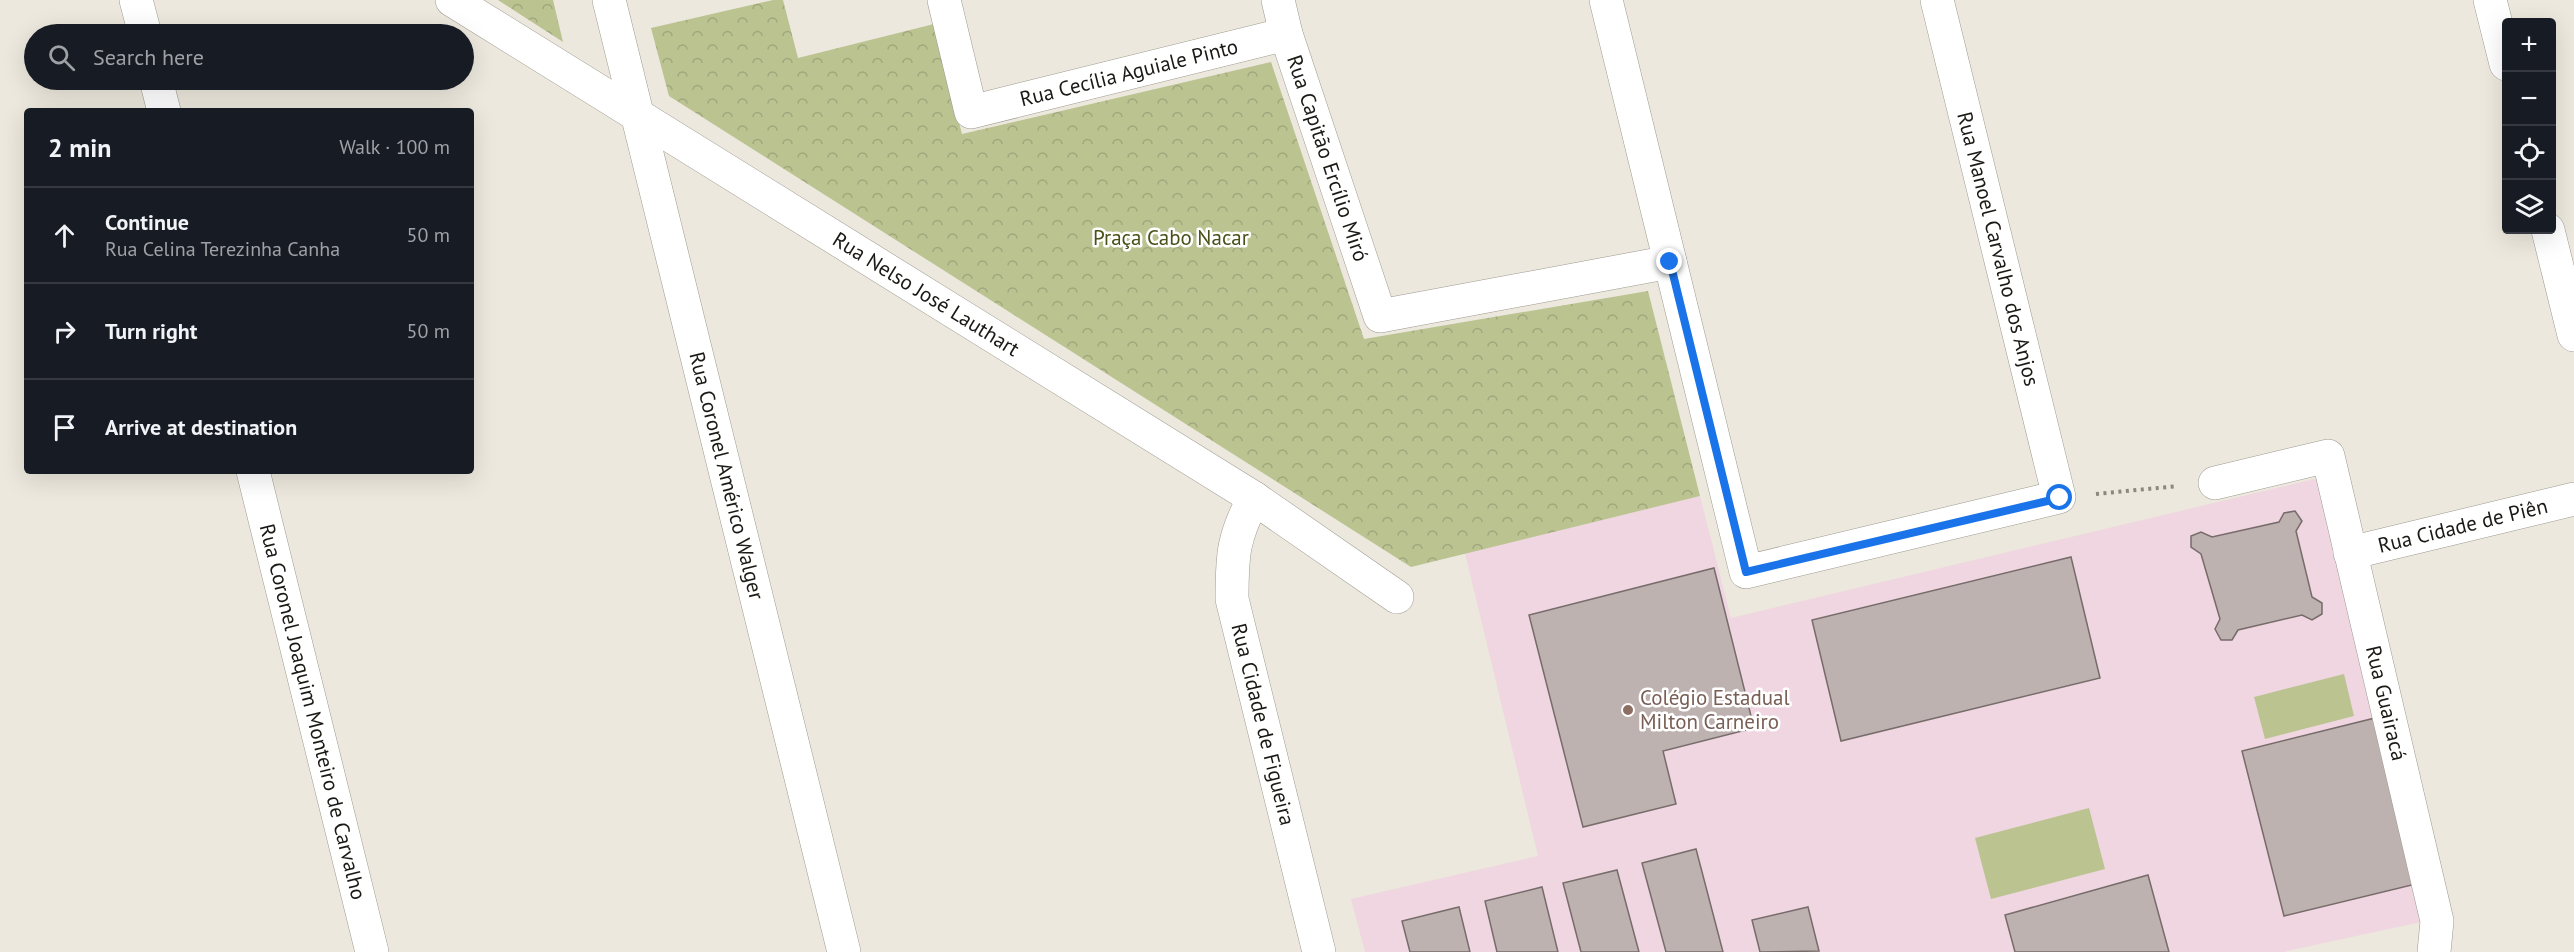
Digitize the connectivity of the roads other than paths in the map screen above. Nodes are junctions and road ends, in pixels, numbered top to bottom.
1 (136, 0) edge
2 (452, 0) edge
3 (609, 0) edge
4 (944, 0) edge
5 (1278, 0) edge
6 (1606, 0) edge
7 (1937, 0) edge
8 (2490, 0) edge
9 (142, 24) edge
10 (1286, 34) junction
11 (2502, 48) edge
12 (159, 90) edge
13 (163, 108) edge
14 (638, 117) junction
15 (2549, 234) edge
16 (1670, 262) junction
17 (2574, 335) edge
18 (254, 474) edge
19 (2215, 483) road end
20 (1254, 498) junction
21 (2574, 499) edge
22 (2350, 553) junction
23 (1397, 597) dead end
24 (372, 952) edge
25 (844, 952) edge
26 (1319, 952) edge
27 (2434, 952) edge

1 - 9 street
2 - 14 street, Rua Nelso José Lauthart
3 - 14 street, Rua Coronel Américo Walger
4 - 10 street, Rua Cecília Aguiale Pinto
5 - 10 street, Rua Capitão Ercílio Miró
6 - 16 street
7 - 16 street, Rua Manoel Carvalho dos Anjos
8 - 11 street
10 - 16 street, Rua Capitão Ercílio Miró
12 - 13 street
14 - 20 street, Rua Nelso José Lauthart
14 - 25 street, Rua Coronel Américo Walger
15 - 17 street
18 - 24 street, Rua Coronel Joaquim Monteiro de Carvalho
19 - 22 street, Rua Guairacá
20 - 23 street, Rua Nelso José Lauthart
20 - 26 street, Rua Cidade de Figueira
21 - 22 street, Rua Cidade de Piên
22 - 27 street, Rua Guairacá

